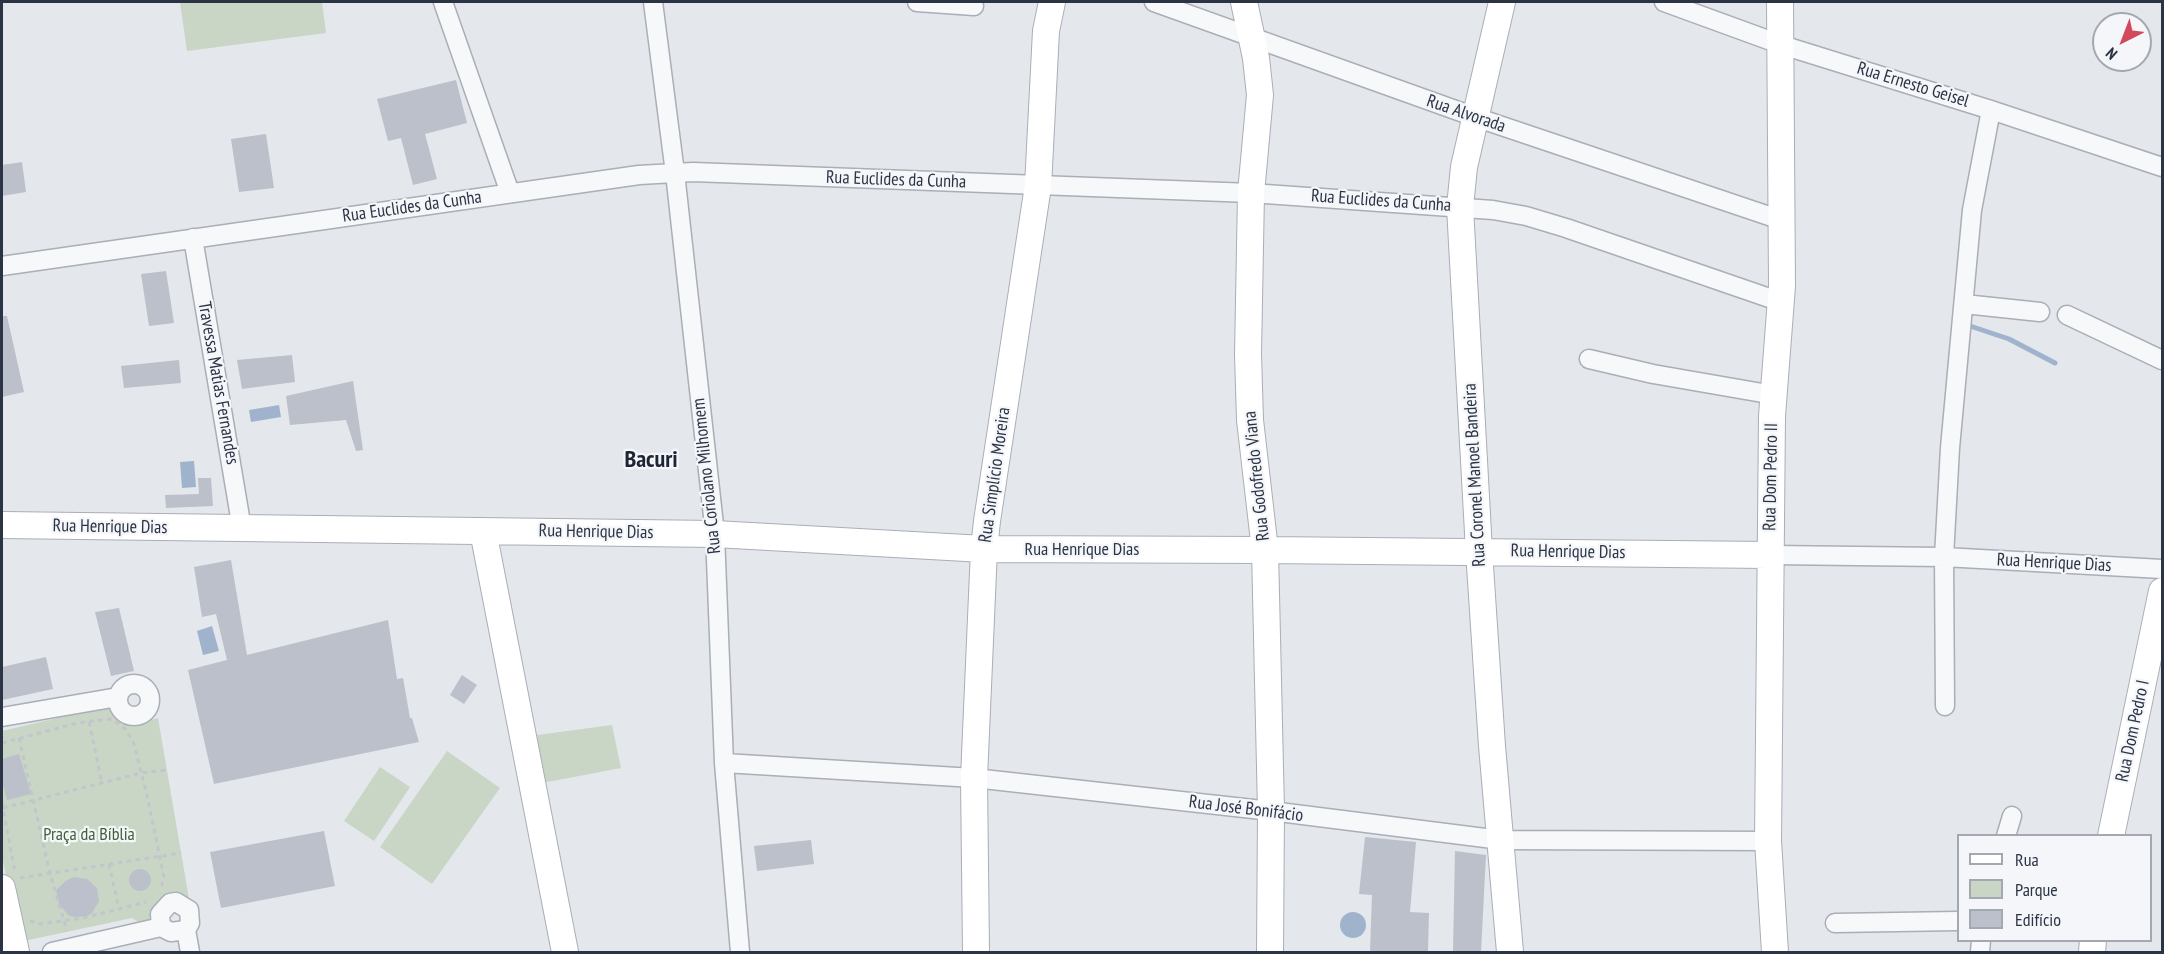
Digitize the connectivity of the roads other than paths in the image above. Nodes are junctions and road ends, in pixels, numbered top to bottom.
1 (443, 2) edge
2 (653, 2) edge
3 (917, 2) edge
4 (1052, 2) edge
5 (1154, 2) edge
6 (1244, 2) edge
7 (1502, 2) edge
8 (1664, 2) edge
9 (1780, 2) edge
10 (974, 6) dead end
11 (1782, 45) junction
12 (1254, 47) junction
13 (1991, 110) junction
14 (1473, 124) junction
15 (2163, 167) edge
16 (675, 173) junction
17 (1038, 186) junction
18 (510, 193) junction
19 (1251, 193) junction
20 (1461, 207) junction
21 (1782, 229) junction
22 (193, 238) junction
23 (2, 266) edge
24 (1781, 294) junction
25 (1965, 304) junction
26 (2040, 312) dead end
27 (2067, 315) dead end
28 (1589, 359) dead end
29 (2163, 360) edge
30 (1774, 395) junction
31 (2, 525) edge
32 (242, 529) junction
33 (483, 531) junction
34 (715, 534) junction
35 (984, 549) junction
36 (1265, 550) junction
37 (1479, 551) junction
38 (1770, 555) junction
39 (1944, 557) junction
40 (2163, 569) edge
41 (2163, 591) edge
42 (118, 697) dead end
43 (1945, 706) dead end
44 (2, 717) edge
45 (724, 762) junction
46 (974, 778) junction
47 (1271, 811) junction
48 (2012, 816) dead end
49 (2007, 834) edge
50 (2111, 834) edge
51 (1501, 840) junction
52 (1768, 841) junction
53 (11, 882) edge
54 (1957, 921) edge
55 (1835, 923) dead end
56 (161, 927) junction
57 (186, 930) junction
58 (16, 952) edge
59 (52, 952) edge
60 (190, 952) edge
61 (565, 952) edge
62 (740, 952) edge
63 (976, 952) edge
64 (1270, 952) edge
65 (1510, 952) edge
66 (1775, 952) edge

1 - 18 street
2 - 16 street, Rua Coriolano Milhomem
3 - 10 street
4 - 17 street, Rua Simplício Moreira
5 - 12 street, Rua Alvorada
6 - 12 street, Rua Godofredo Viana
7 - 14 street, Rua Coronel Manoel Bandeira
8 - 11 street, Rua Ernesto Geisel
9 - 11 street, Rua Dom Pedro II
11 - 13 street, Rua Ernesto Geisel
11 - 21 street, Rua Dom Pedro II
12 - 14 street, Rua Alvorada
12 - 19 street, Rua Godofredo Viana
13 - 15 street, Rua Ernesto Geisel
13 - 25 street
14 - 20 street, Rua Coronel Manoel Bandeira
14 - 21 street, Rua Alvorada
16 - 17 street, Rua Euclides da Cunha
16 - 18 street, Rua Euclides da Cunha
16 - 34 street, Rua Coriolano Milhomem
17 - 19 street, Rua Euclides da Cunha
17 - 35 street, Rua Simplício Moreira
18 - 22 street, Rua Euclides da Cunha
19 - 20 street, Rua Euclides da Cunha
19 - 36 street, Rua Godofredo Viana
20 - 24 street, Rua Euclides da Cunha
20 - 37 street, Rua Coronel Manoel Bandeira
21 - 24 street, Rua Dom Pedro II
22 - 23 street, Rua Euclides da Cunha
22 - 32 street, Travessa Matias Fernandes
24 - 30 street, Rua Dom Pedro II
25 - 26 street
25 - 39 street
27 - 29 street
28 - 30 street
30 - 38 street, Rua Dom Pedro II
31 - 32 street, Rua Henrique Dias
32 - 33 street, Rua Henrique Dias
33 - 34 street, Rua Henrique Dias
33 - 61 street
34 - 35 street, Rua Henrique Dias
34 - 45 street, Rua Coriolano Milhomem
35 - 36 street, Rua Henrique Dias
35 - 46 street, Rua Simplício Moreira
36 - 37 street, Rua Henrique Dias
36 - 47 street, Rua Godofredo Viana
37 - 38 street, Rua Henrique Dias
37 - 51 street, Rua Coronel Manoel Bandeira
38 - 39 street, Rua Henrique Dias
38 - 52 street, Rua Dom Pedro II
39 - 40 street, Rua Henrique Dias
39 - 43 street
41 - 50 street, Rua Dom Pedro I
42 - 44 street
45 - 46 street, Rua José Bonifácio
45 - 62 street, Rua Coriolano Milhomem
46 - 47 street, Rua José Bonifácio
46 - 63 street, Rua Simplício Moreira
47 - 51 street, Rua José Bonifácio
47 - 64 street, Rua Godofredo Viana
48 - 49 street
51 - 52 street, Rua José Bonifácio
51 - 65 street, Rua Coronel Manoel Bandeira
52 - 66 street, Rua Dom Pedro II
53 - 58 street
54 - 55 street
56 - 57 street
56 - 57 street
56 - 59 street
57 - 60 street

